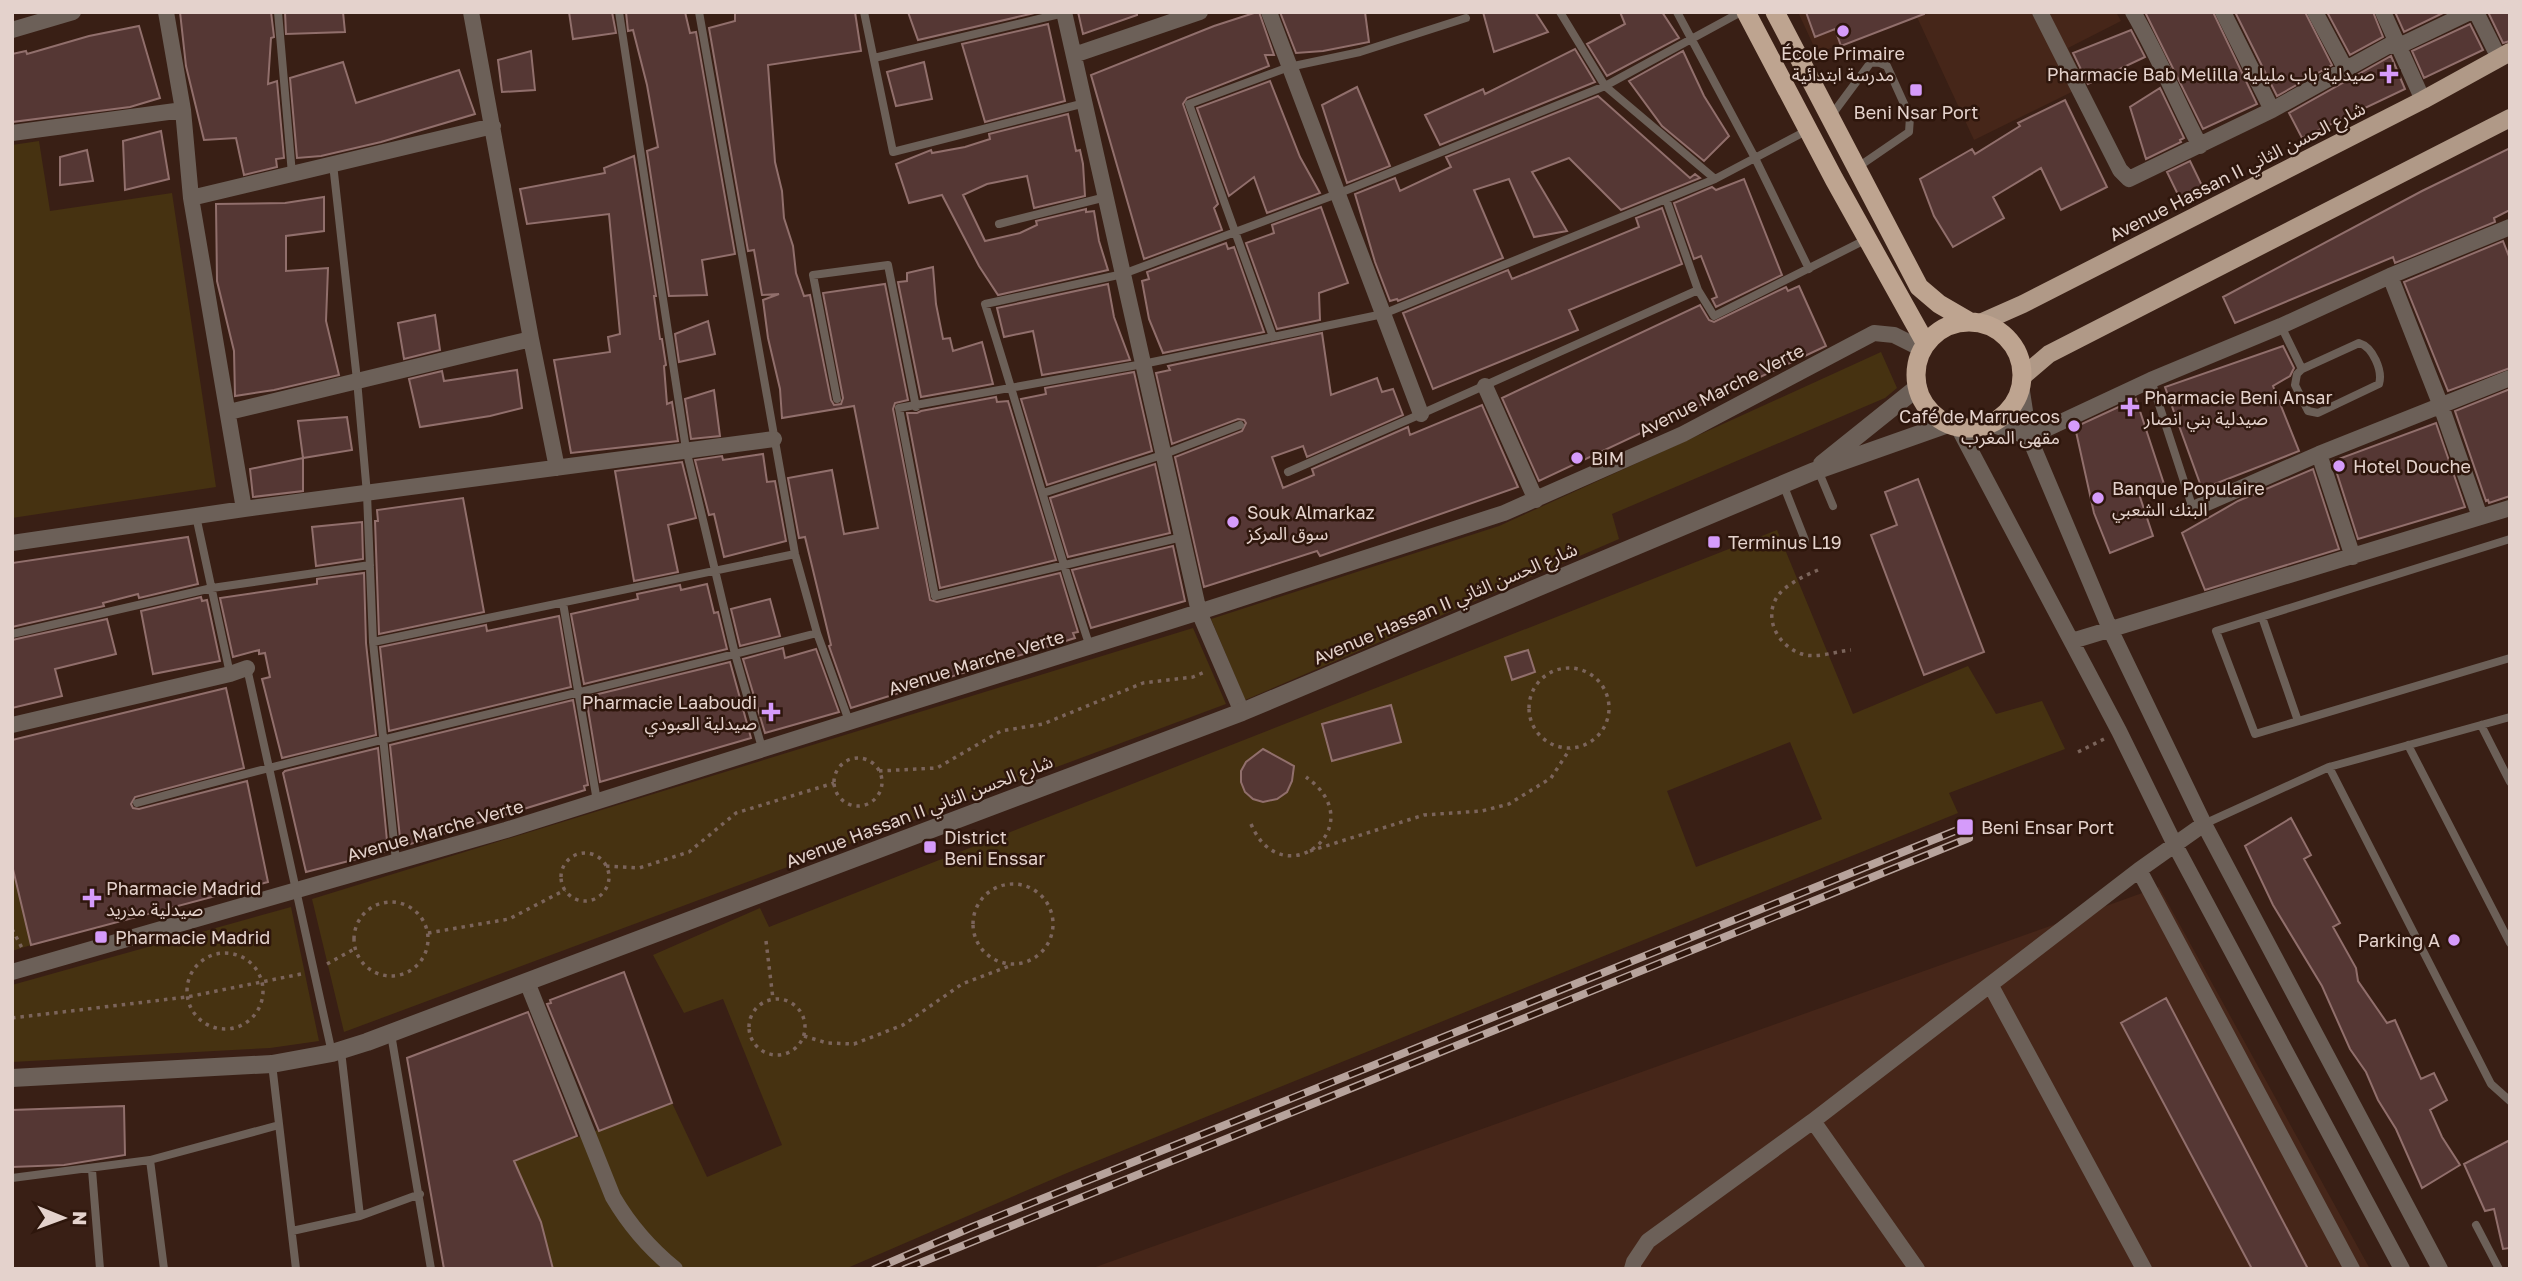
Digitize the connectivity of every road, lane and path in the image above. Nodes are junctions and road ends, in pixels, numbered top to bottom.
1 (73, 12) edge
2 (166, 12) edge
3 (278, 12) edge
4 (471, 12) edge
5 (619, 12) edge
6 (698, 12) edge
7 (864, 12) edge
8 (1064, 12) edge
9 (1200, 12) edge
10 (1269, 12) edge
11 (1560, 12) edge
12 (1677, 12) edge
13 (1743, 12) edge
14 (1775, 12) edge
15 (2040, 12) edge
16 (2133, 12) edge
17 (2224, 12) edge
18 (2315, 12) edge
19 (2383, 12) edge
20 (2470, 12) edge
21 (2476, 12) edge
22 (1466, 18) dead end
23 (12, 30) edge
24 (1692, 40) junction
25 (2396, 45) junction
26 (1074, 55) junction
27 (2504, 55) edge
28 (874, 58) junction
29 (1289, 67) junction
30 (2345, 68) junction
31 (1605, 86) junction
32 (2423, 100) junction
33 (1084, 103) junction
34 (183, 110) junction
35 (2272, 110) junction
36 (1831, 116) junction
37 (2510, 118) edge
38 (493, 126) junction
39 (1809, 130) junction
40 (12, 133) edge
41 (2200, 146) junction
42 (1755, 158) junction
43 (333, 164) junction
44 (1858, 167) junction
45 (292, 174) junction
46 (1715, 179) junction
47 (1835, 179) junction
48 (1338, 194) junction
49 (1106, 197) junction
50 (191, 198) junction
51 (1666, 199) junction
52 (999, 224) dead end
53 (2509, 229) edge
54 (1237, 232) junction
55 (1868, 238) junction
56 (1809, 269) junction
57 (1123, 274) junction
58 (2389, 276) junction
59 (1698, 290) junction
60 (1383, 314) junction
61 (1975, 322) junction
62 (2281, 326) junction
63 (1273, 337) junction
64 (531, 339) junction
65 (1924, 347) junction
66 (1143, 365) junction
67 (2302, 369) junction
68 (2510, 378) edge
69 (357, 380) junction
70 (2151, 380) junction
71 (2021, 381) junction
72 (1485, 386) junction
73 (1918, 387) junction
74 (1012, 388) junction
75 (837, 399) dead end
76 (2441, 406) junction
77 (916, 407) junction
78 (229, 412) junction
79 (1422, 414) junction
80 (1990, 424) junction
81 (1240, 425) dead end
82 (1953, 425) junction
83 (2029, 436) junction
84 (774, 439) junction
85 (686, 449) junction
86 (1163, 454) junction
87 (2319, 454) junction
88 (557, 468) junction
89 (1815, 471) junction
90 (1288, 472) dead end
91 (1783, 484) junction
92 (1043, 493) junction
93 (367, 494) junction
94 (1536, 500) junction
95 (1833, 506) dead end
96 (2510, 508) edge
97 (244, 509) junction
98 (2193, 509) joint
99 (196, 516) junction
100 (2480, 517) junction
101 (1182, 537) junction
102 (2510, 539) edge
103 (1805, 540) dead end
104 (12, 543) edge
105 (795, 554) junction
106 (2353, 557) junction
107 (370, 565) junction
108 (1063, 566) junction
109 (1818, 570) dead end
110 (715, 571) junction
111 (212, 588) junction
112 (563, 603) junction
113 (1199, 612) junction
114 (2262, 617) junction
115 (2110, 629) junction
116 (817, 633) junction
117 (12, 634) edge
118 (2072, 641) junction
119 (373, 642) junction
120 (1090, 647) junction
121 (1851, 650) dead end
122 (735, 654) junction
123 (2510, 658) edge
124 (1222, 665) junction
125 (247, 668) joint
126 (230, 674) junction
127 (580, 694) junction
128 (1242, 712) junction
129 (2510, 717) edge
130 (849, 721) junction
131 (2298, 721) junction
132 (2481, 725) junction
133 (12, 726) edge
134 (2119, 732) junction
135 (381, 738) junction
136 (2408, 745) junction
137 (762, 748) junction
138 (1570, 749) junction
139 (2078, 752) dead end
140 (269, 766) junction
141 (2329, 766) junction
142 (879, 771) junction
143 (1306, 777) dead end
144 (2510, 782) edge
145 (834, 783) junction
146 (597, 801) junction
147 (137, 803) dead end
148 (1251, 824) dead end
149 (2204, 824) junction
150 (2175, 845) junction
151 (1310, 851) junction
152 (396, 862) junction
153 (606, 866) junction
154 (2139, 870) junction
155 (296, 890) junction
156 (565, 890) junction
157 (12, 929) edge
158 (428, 933) junction
159 (766, 941) dead end
160 (2510, 943) edge
161 (22, 948) dead end
162 (356, 948) junction
163 (1013, 965) junction
164 (12, 972) edge
165 (313, 972) junction
166 (527, 982) junction
167 (261, 983) junction
168 (1990, 986) junction
169 (187, 997) junction
170 (773, 999) junction
171 (12, 1018) edge
172 (391, 1034) junction
173 (804, 1036) junction
174 (336, 1052) junction
175 (272, 1064) junction
176 (12, 1078) edge
177 (2510, 1101) edge
178 (1813, 1121) junction
179 (279, 1125) junction
180 (150, 1160) junction
181 (92, 1170) junction
182 (12, 1178) edge
183 (420, 1194) junction
184 (360, 1216) junction
185 (2476, 1225) dead end
186 (292, 1231) junction
187 (100, 1269) edge
188 (164, 1269) edge
189 (296, 1269) edge
190 (431, 1269) edge
191 (676, 1269) edge
192 (1632, 1269) edge
193 (1917, 1269) edge
194 (2144, 1269) edge
195 (2352, 1269) edge
196 (2402, 1269) edge
197 (2440, 1269) edge
198 (2499, 1269) edge

1 - 23 street
2 - 34 street
3 - 45 lane
4 - 38 street
5 - 85 lane
6 - 84 lane
7 - 28 lane
8 - 26 street
8 - 28 lane
9 - 26 street
10 - 29 street
11 - 31 lane
12 - 24 lane
13 - 24 lane
13 - 39 highway
14 - 36 highway
15 - 41 street
16 - 41 street
17 - 35 street
18 - 30 street
19 - 25 street
20 - 25 street
21 - 27 street
22 - 29 lane
24 - 31 lane
24 - 42 lane
25 - 30 street
25 - 32 street
26 - 33 street
27 - 32 main road, Avenue Hassan II شارع الحسن الثاني
28 - 33 lane
29 - 48 street
29 - 54 lane
30 - 35 street
31 - 46 lane
31 - 48 lane
32 - 61 main road, Avenue Hassan II شارع الحسن الثاني
33 - 49 street
34 - 40 street
34 - 50 street
35 - 41 street
36 - 39 highway
36 - 44 highway
36 - 44 lane
37 - 71 main road
38 - 43 street
38 - 64 street
39 - 42 lane
39 - 47 highway
42 - 46 lane
42 - 56 lane
43 - 45 street
43 - 69 lane
44 - 47 highway
44 - 61 highway
45 - 50 street
46 - 51 lane
47 - 55 highway
48 - 54 lane
48 - 60 street
49 - 52 lane
49 - 57 street
50 - 78 street
51 - 59 lane
51 - 60 lane
53 - 58 street
54 - 57 lane
54 - 63 lane
55 - 56 lane
55 - 65 highway
56 - 59 lane
57 - 66 street
57 - 74 lane
58 - 62 street
58 - 76 street
59 - 72 lane
60 - 63 lane
60 - 79 street
61 - 65 highway
61 - 71 highway
62 - 67 lane
62 - 70 street
63 - 66 lane
64 - 69 street
64 - 88 street
65 - 73 highway
65 - 94 street, Avenue Marche Verte
66 - 74 lane
66 - 86 street
67 - 67 lane
68 - 76 street
69 - 78 street
69 - 93 lane
70 - 83 street
70 - 98 lane
71 - 80 highway
71 - 83 street
72 - 79 lane
72 - 94 street
73 - 82 highway
73 - 89 street, Avenue Hassan II شارع الحسن الثاني
74 - 77 lane
74 - 92 lane
75 - 77 lane
76 - 87 street
76 - 100 street
77 - 108 lane
78 - 97 street
79 - 90 lane
80 - 82 highway
80 - 83 street
81 - 86 lane
82 - 89 street, Avenue Hassan II شارع الحسن الثاني
82 - 118 street
83 - 115 street
84 - 85 street
84 - 105 lane
85 - 88 street
85 - 110 lane
86 - 92 lane
86 - 101 street
87 - 98 street
87 - 106 street
88 - 93 street
89 - 91 street, Avenue Hassan II شارع الحسن الثاني
89 - 95 lane
91 - 103 lane
91 - 128 street, Avenue Hassan II شارع الحسن الثاني
92 - 108 lane
93 - 97 street
93 - 107 lane
94 - 113 street, Avenue Marche Verte
96 - 100 street
97 - 99 street
99 - 104 street
99 - 111 lane
100 - 106 street
101 - 108 lane
101 - 113 street
102 - 114 lane
105 - 110 lane
105 - 116 lane
106 - 115 street
107 - 111 lane
107 - 119 lane
108 - 120 lane
109 - 121 path
110 - 112 lane
110 - 122 lane
111 - 117 lane
111 - 126 lane
112 - 119 lane
112 - 127 lane
113 - 120 street, Avenue Marche Verte
113 - 124 street
114 - 131 lane
114 - 131 lane
115 - 118 street
115 - 149 street
116 - 122 lane
116 - 130 lane
118 - 134 street
119 - 135 lane
120 - 130 street, Avenue Marche Verte
122 - 127 lane
122 - 137 lane
123 - 131 lane
124 - 128 street
124 - 142 path
125 - 126 street
125 - 140 lane
126 - 133 street
127 - 135 lane
127 - 146 lane
128 - 166 street, Avenue Hassan II شارع الحسن الثاني
129 - 132 lane
130 - 137 street, Avenue Marche Verte
132 - 136 lane
132 - 144 lane
134 - 139 path
134 - 150 street
135 - 140 lane
135 - 152 lane
136 - 141 lane
136 - 160 lane
137 - 146 street, Avenue Marche Verte
138 - 138 path
138 - 151 path
140 - 147 lane
140 - 155 lane
141 - 149 lane
141 - 177 lane
142 - 145 path
142 - 145 path
143 - 151 path
145 - 153 path
146 - 152 street, Avenue Marche Verte
148 - 151 path
149 - 150 street
149 - 197 street
150 - 154 street
150 - 196 street
152 - 155 street, Avenue Marche Verte
153 - 156 path
153 - 156 path
154 - 168 street
154 - 195 street
155 - 164 street, Avenue Marche Verte
155 - 165 lane
156 - 158 path
157 - 161 path
158 - 162 path
158 - 162 path
159 - 170 path
162 - 165 path
163 - 163 path
163 - 173 path
165 - 167 path
165 - 174 lane
166 - 172 street, Avenue Hassan II شارع الحسن الثاني
166 - 191 street
167 - 169 path
167 - 169 path
167 - 169 path
168 - 178 street
168 - 194 street
169 - 171 path
170 - 173 path
170 - 173 path
172 - 174 street, Avenue Hassan II شارع الحسن الثاني
172 - 183 lane
174 - 175 street, Avenue Hassan II شارع الحسن الثاني
174 - 184 lane
175 - 176 street, Avenue Hassan II شارع الحسن الثاني
175 - 179 lane
178 - 192 street
178 - 193 street
179 - 180 lane
179 - 186 lane
180 - 181 lane
180 - 188 lane
181 - 182 lane
181 - 187 lane
183 - 184 lane
183 - 190 lane
184 - 186 lane
185 - 198 lane
186 - 189 lane

